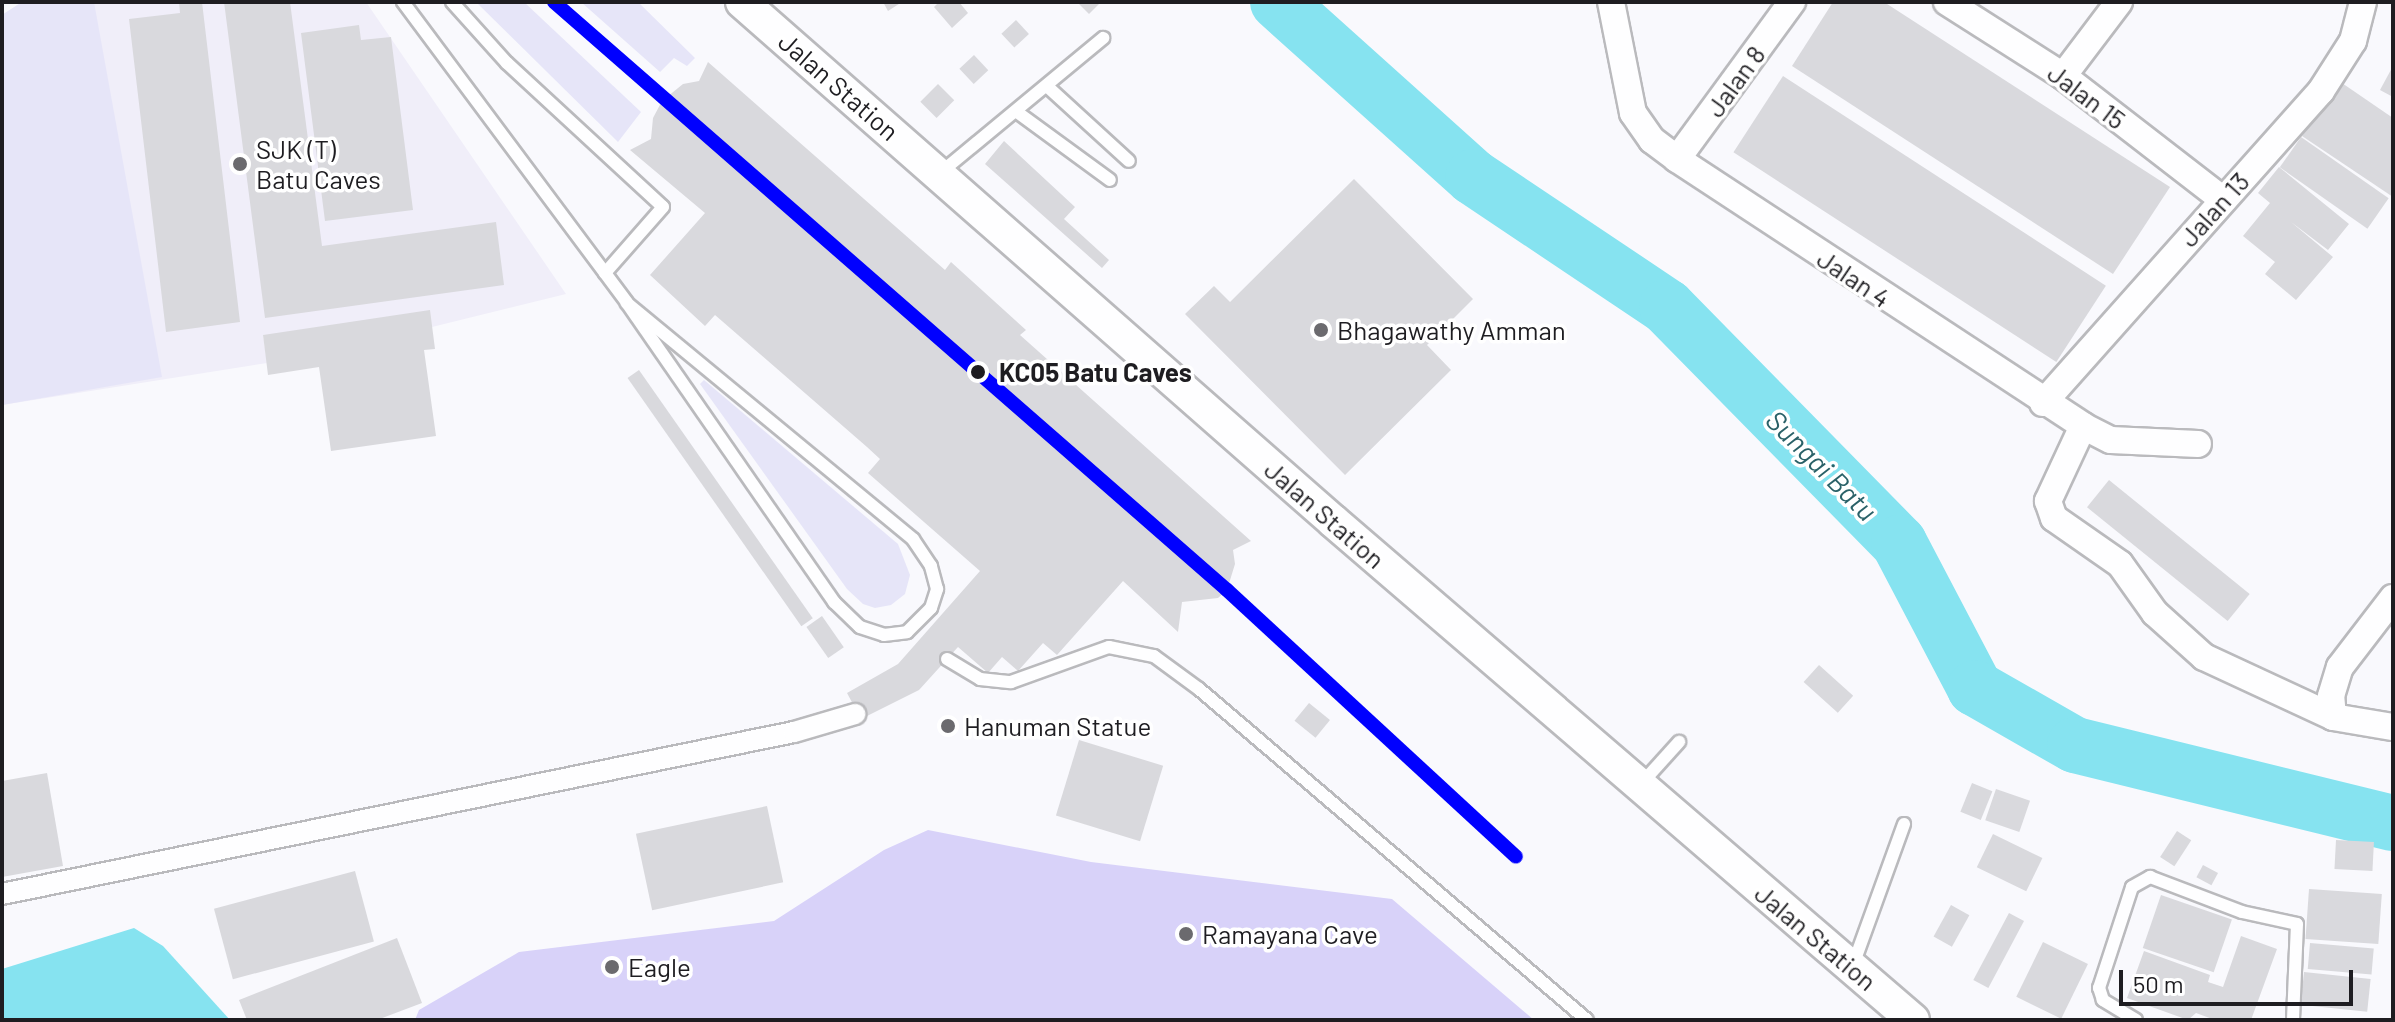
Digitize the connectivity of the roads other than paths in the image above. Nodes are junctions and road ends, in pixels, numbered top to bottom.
1 (403, 2) edge
2 (452, 2) edge
3 (742, 2) edge
4 (1611, 2) edge
5 (1792, 2) edge
6 (1947, 2) edge
7 (2119, 2) edge
8 (2363, 2) edge
9 (1103, 38) dead end
10 (2063, 76) junction
11 (1049, 88) junction
12 (1017, 112) junction
13 (1677, 159) junction
14 (1129, 161) dead end
15 (940, 173) junction
16 (1110, 180) dead end
17 (2222, 199) junction
18 (605, 273) junction
19 (627, 303) junction
20 (2043, 403) junction
21 (2083, 426) junction
22 (2198, 444) dead end
23 (2393, 598) edge
24 (907, 632) junction
25 (919, 640) dead end
26 (947, 659) dead end
27 (855, 714) dead end
28 (2333, 717) junction
29 (2393, 727) edge
30 (1679, 742) dead end
31 (1639, 787) junction
32 (1904, 824) dead end
33 (2, 894) edge
34 (1852, 968) junction
35 (1587, 1020) edge
36 (1913, 1020) edge
37 (2136, 1020) edge
38 (2293, 1020) edge

1 - 18 lane
2 - 18 lane
3 - 15 street, Jalan Station
4 - 13 street, Jalan 4
5 - 13 street, Jalan 8
6 - 10 street, Jalan 15
7 - 10 street
8 - 17 street, Jalan 13
9 - 11 lane
10 - 17 street, Jalan 15
11 - 12 lane
11 - 14 lane
12 - 15 lane
12 - 16 lane
13 - 20 street, Jalan 4
15 - 31 street, Jalan Station
17 - 20 street, Jalan 13
18 - 19 lane
19 - 24 lane
19 - 24 lane
20 - 21 street, Jalan 4
21 - 22 street, Jalan 4
21 - 28 street
23 - 28 street
24 - 25 lane
26 - 35 lane
27 - 33 street
28 - 29 street
30 - 31 lane
31 - 34 street, Jalan Station
32 - 34 lane
34 - 36 street, Jalan Station
37 - 38 lane

